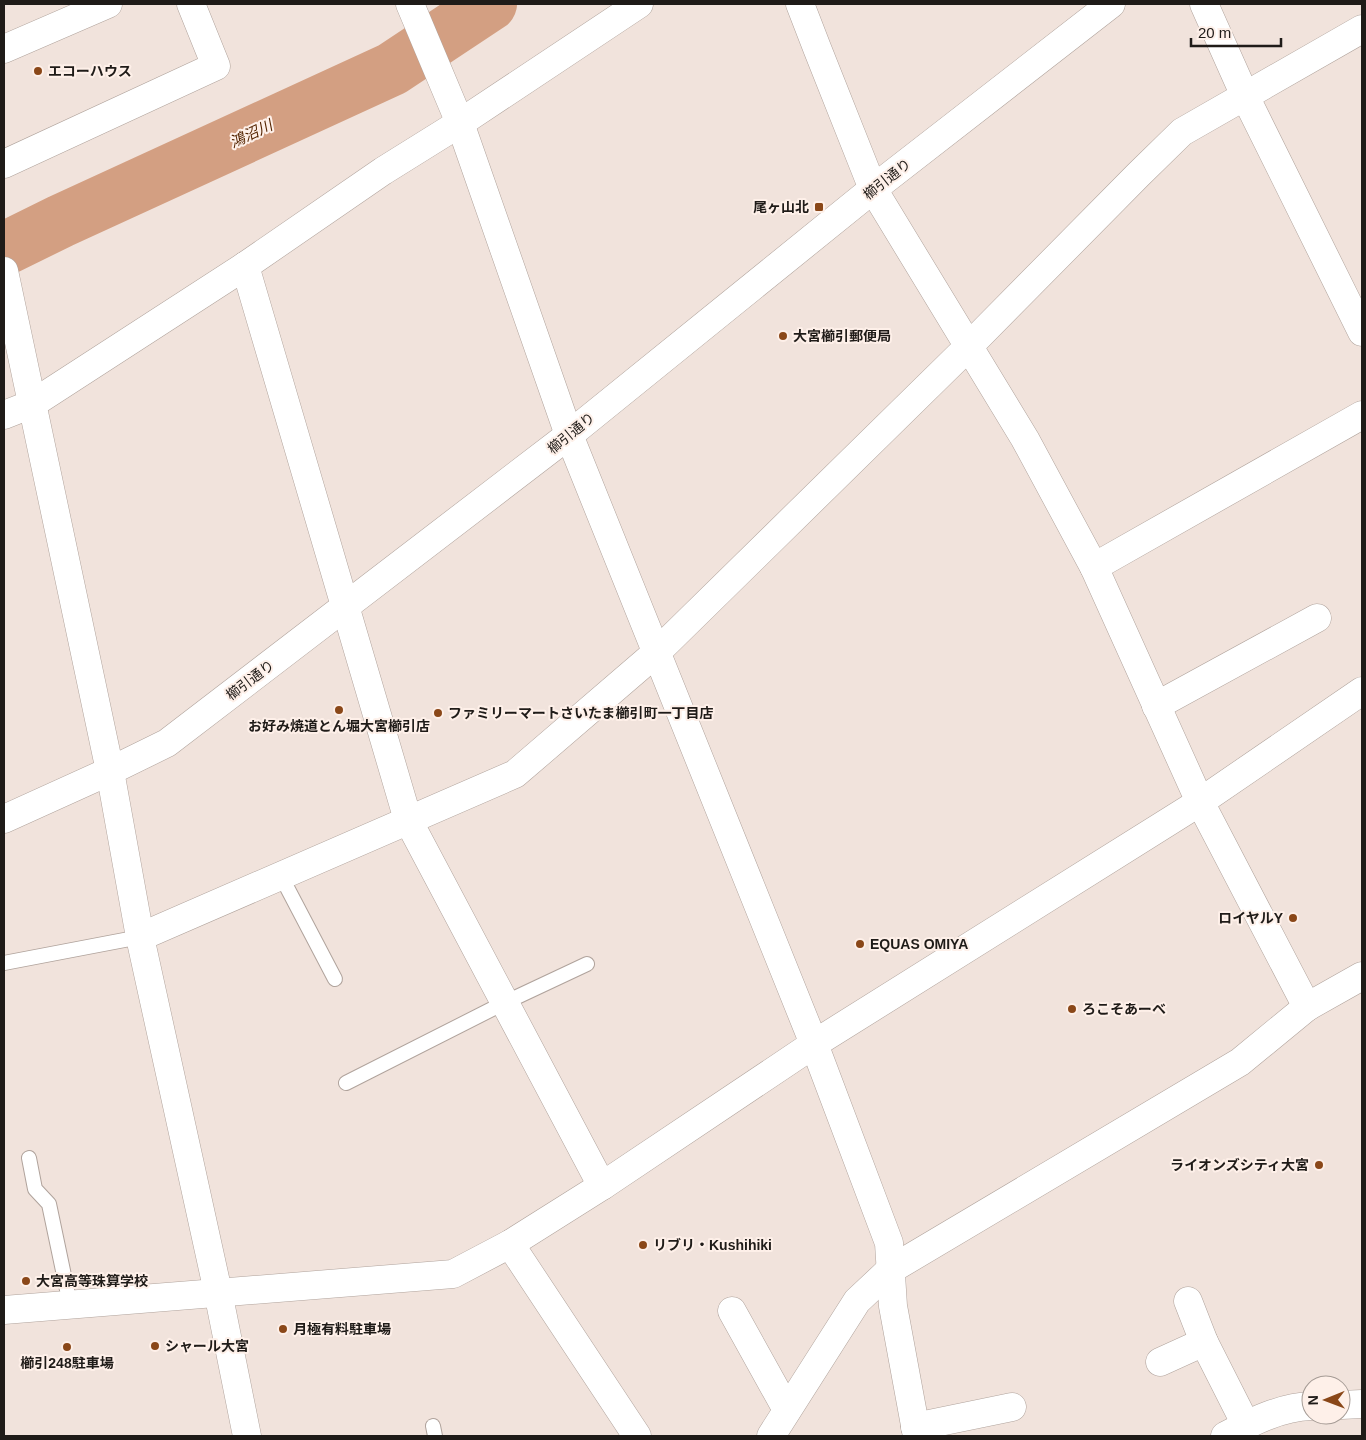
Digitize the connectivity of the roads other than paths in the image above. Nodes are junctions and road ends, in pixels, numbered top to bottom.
1 (108, 4) edge
2 (191, 4) edge
3 (410, 4) edge
4 (639, 4) edge
5 (800, 4) edge
6 (1111, 4) edge
7 (1204, 4) edge
8 (1362, 29) edge
9 (4, 49) edge
10 (1245, 96) junction
11 (460, 124) junction
12 (4, 164) edge
13 (873, 189) junction
14 (245, 266) junction
15 (4, 270) edge
16 (1362, 332) edge
17 (969, 346) junction
18 (32, 404) junction
19 (4, 415) edge
20 (1362, 415) edge
21 (569, 435) junction
22 (1094, 567) junction
23 (345, 608) junction
24 (1318, 618) dead end
25 (657, 652) junction
26 (1362, 691) edge
27 (1156, 706) junction
28 (110, 772) junction
29 (1200, 802) junction
30 (4, 819) edge
31 (408, 820) junction
32 (281, 876) junction
33 (140, 937) junction
34 (4, 963) edge
35 (587, 964) dead end
36 (1362, 976) edge
37 (335, 978) dead end
38 (504, 1003) junction
39 (1307, 1007) junction
40 (814, 1044) junction
41 (346, 1083) dead end
42 (29, 1158) dead end
43 (602, 1186) junction
44 (510, 1244) junction
45 (890, 1270) junction
46 (218, 1292) junction
47 (1188, 1301) dead end
48 (70, 1304) junction
49 (4, 1310) edge
50 (732, 1311) dead end
51 (1204, 1342) junction
52 (1160, 1362) dead end
53 (1301, 1406) edge
54 (1012, 1407) dead end
55 (787, 1410) junction
56 (1235, 1431) edge
57 (916, 1432) edge
58 (247, 1436) edge
59 (637, 1436) edge
60 (770, 1436) edge

1 - 9 street
2 - 12 street
3 - 11 street
4 - 11 street
5 - 13 street
6 - 13 street, 櫛引通り
7 - 10 street
8 - 10 street
10 - 16 street
10 - 17 street
11 - 14 street
11 - 21 street
13 - 17 street
13 - 21 street, 櫛引通り
14 - 18 street
14 - 23 street
15 - 18 street
17 - 22 street
17 - 25 street
18 - 19 street
18 - 28 street
20 - 22 street
21 - 23 street, 櫛引通り
21 - 25 street
22 - 27 street
23 - 28 street, 櫛引通り
23 - 31 street
24 - 27 street
25 - 31 street
25 - 40 street
26 - 29 street
27 - 29 street
28 - 30 street, 櫛引通り
28 - 33 street
29 - 39 street
29 - 40 street
31 - 32 street
31 - 38 street
32 - 33 street
32 - 37 lane
33 - 34 lane
33 - 46 street
35 - 38 lane
36 - 39 street
38 - 41 lane
38 - 43 street
39 - 45 street
40 - 43 street
40 - 45 street
42 - 48 lane
43 - 44 street
44 - 46 street
44 - 59 street
45 - 55 street
45 - 57 street
46 - 48 street
46 - 58 street
47 - 51 street
48 - 49 street
50 - 55 street
51 - 52 street
51 - 56 street
53 - 56 street
54 - 57 street
55 - 60 street

